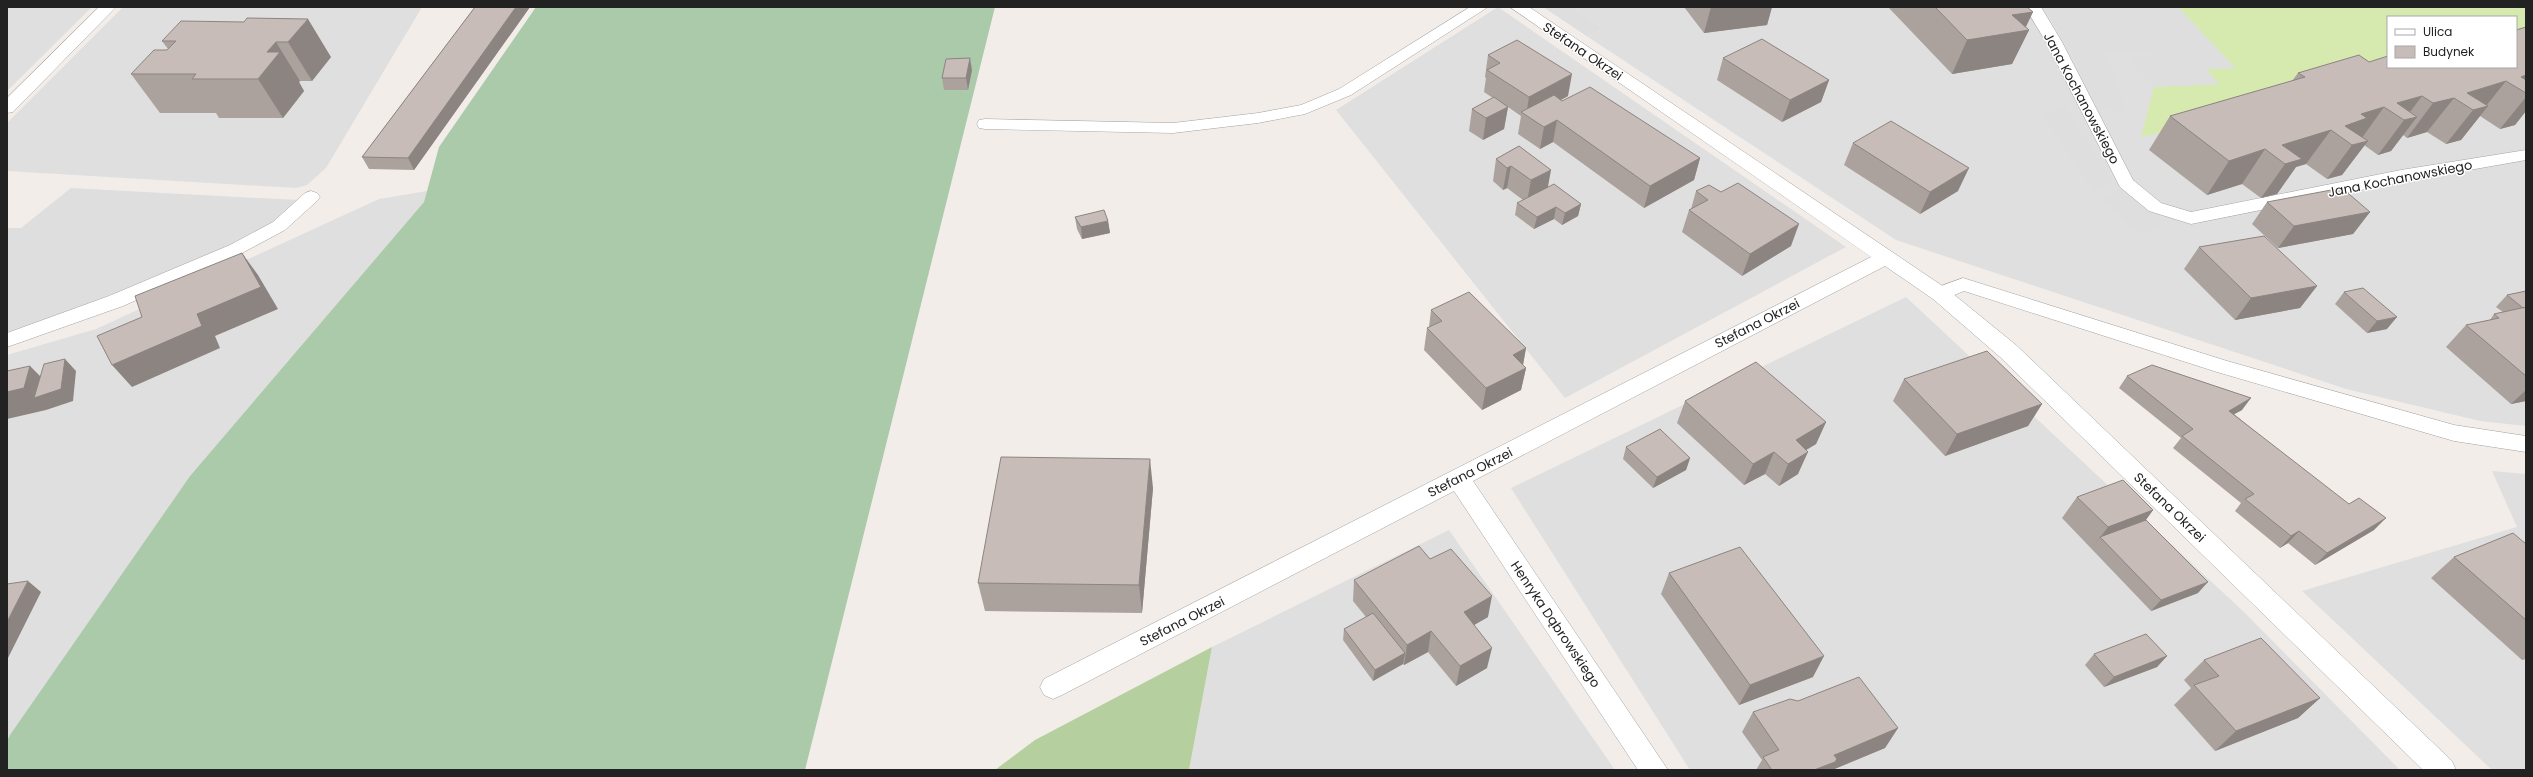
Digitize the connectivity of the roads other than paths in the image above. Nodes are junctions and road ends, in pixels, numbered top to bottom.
1 (108, 7) edge
2 (1480, 7) edge
3 (1518, 7) edge
4 (2033, 7) edge
5 (7, 108) edge
6 (985, 124) dead end
7 (2526, 155) edge
8 (311, 197) dead end
9 (1887, 257) junction
10 (1940, 294) junction
11 (7, 340) edge
12 (2526, 444) edge
13 (1458, 478) junction
14 (1053, 688) dead end
15 (1654, 770) edge
16 (2442, 770) edge

1 - 5 street
2 - 6 lane
3 - 9 street, Stefana Okrzei
4 - 7 lane, Jana Kochanowskiego
8 - 11 lane
9 - 10 street, Stefana Okrzei
9 - 13 street, Stefana Okrzei
10 - 12 lane
10 - 16 street, Stefana Okrzei
13 - 14 street, Stefana Okrzei
13 - 15 street, Henryka Dąbrowskiego

